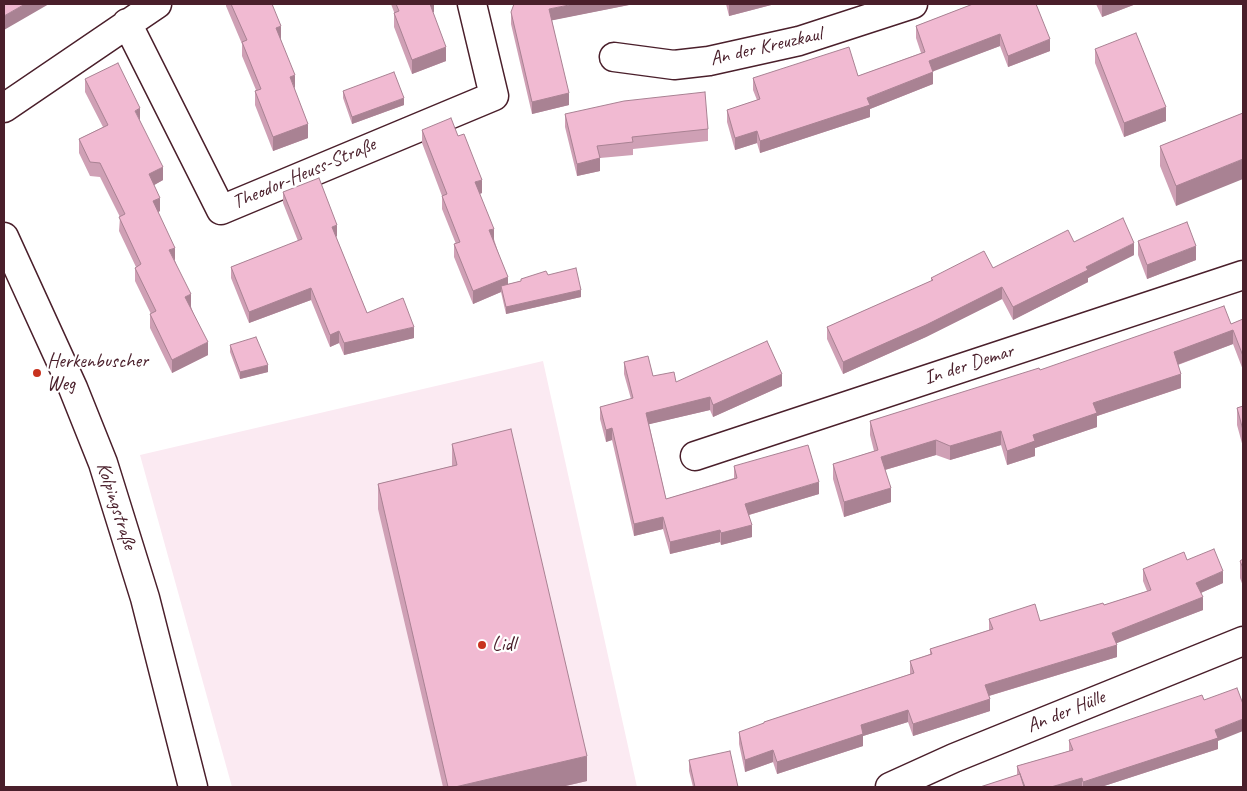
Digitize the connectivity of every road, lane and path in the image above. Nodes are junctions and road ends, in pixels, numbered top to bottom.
1 (157, 4) edge
2 (472, 4) edge
3 (913, 4) edge
4 (128, 23) junction
5 (614, 57) dead end
6 (4, 108) edge
7 (4, 237) edge
8 (1243, 274) edge
9 (695, 456) dead end
10 (1243, 641) edge
11 (193, 787) edge
12 (890, 787) edge

1 - 4 street
2 - 4 street, Theodor-Heuss-Straße
3 - 5 street, An der Kreuzkaul
4 - 6 street
7 - 11 street, Kolpingstraße
8 - 9 street, In der Demar
10 - 12 street, An der Hülle

